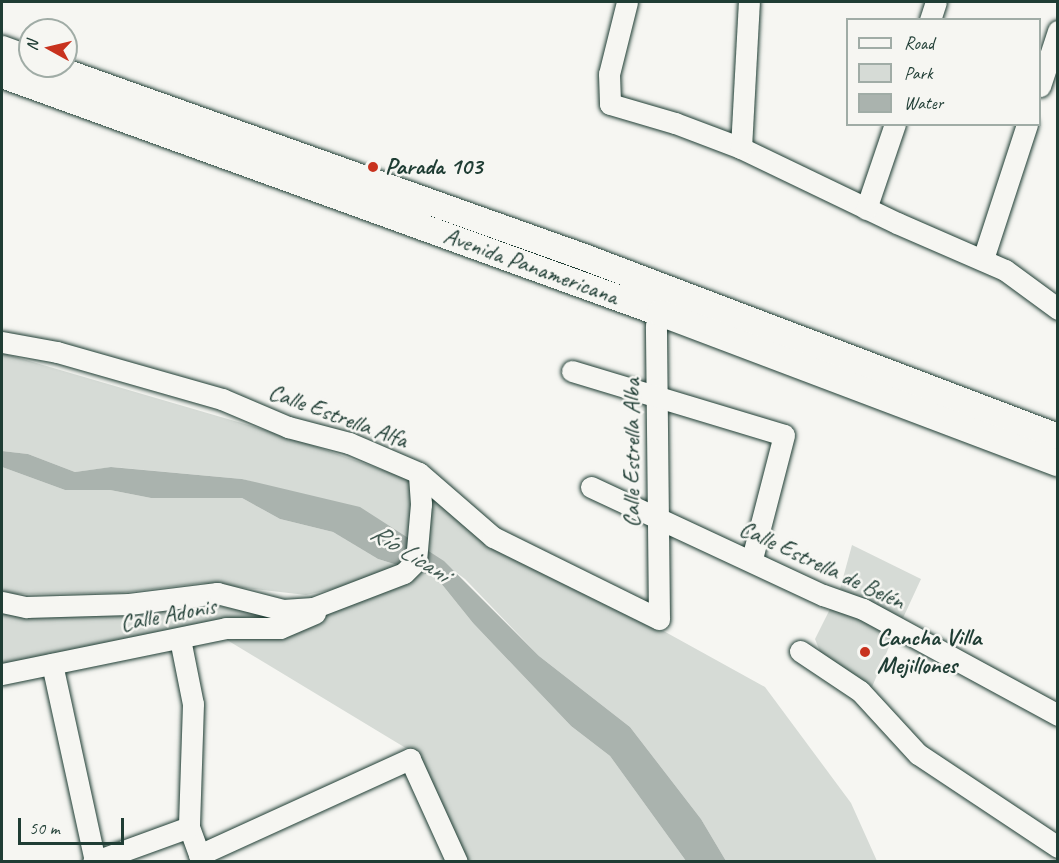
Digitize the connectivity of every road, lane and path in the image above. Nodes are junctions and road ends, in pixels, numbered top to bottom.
1 (627, 2) edge
2 (749, 2) edge
3 (936, 2) edge
4 (931, 18) edge
5 (1058, 31) edge
6 (2, 49) edge
7 (18, 55) edge
8 (2, 75) edge
9 (78, 77) edge
10 (1041, 83) edge
11 (894, 126) edge
12 (1026, 126) edge
13 (741, 148) junction
14 (867, 209) junction
15 (983, 259) junction
16 (668, 288) junction
17 (1058, 309) edge
18 (660, 313) junction
19 (2, 342) edge
20 (572, 370) dead end
21 (657, 396) junction
22 (1058, 437) edge
23 (1057, 462) edge
24 (418, 473) junction
25 (591, 487) dead end
26 (658, 516) junction
27 (752, 560) junction
28 (338, 598) junction
29 (2, 602) edge
30 (659, 619) joint
31 (180, 639) junction
32 (800, 651) dead end
33 (52, 664) junction
34 (2, 674) edge
35 (1058, 715) edge
36 (189, 827) junction
37 (1058, 847) edge
38 (201, 858) edge
39 (94, 861) edge
40 (457, 861) edge

1 - 13 street
2 - 13 street
3 - 4 street
5 - 10 street
6 - 7 main road
8 - 18 main road, Avenida Panamericana
9 - 16 main road, Avenida Panamericana
11 - 14 street
12 - 15 street
13 - 14 street
14 - 15 street
15 - 17 street
16 - 18 street, Calle Estrella Alba
16 - 22 main road, Avenida Panamericana
18 - 21 street, Calle Estrella Alba
18 - 23 main road, Avenida Panamericana
19 - 24 street, Calle Estrella Alfa
20 - 21 street
21 - 26 street, Calle Estrella Alba
21 - 27 street
24 - 28 street
24 - 30 street, Calle Estrella Alfa
25 - 26 street, Calle Estrella de Belén
26 - 27 street, Calle Estrella de Belén
26 - 30 street, Calle Estrella Alba
27 - 35 street, Calle Estrella de Belén
28 - 29 street
28 - 31 street, Calle Adonis
31 - 33 street, Calle Adonis
31 - 36 street
32 - 37 street
33 - 34 street, Calle Adonis
33 - 39 street
36 - 38 street
36 - 39 street
38 - 40 street

